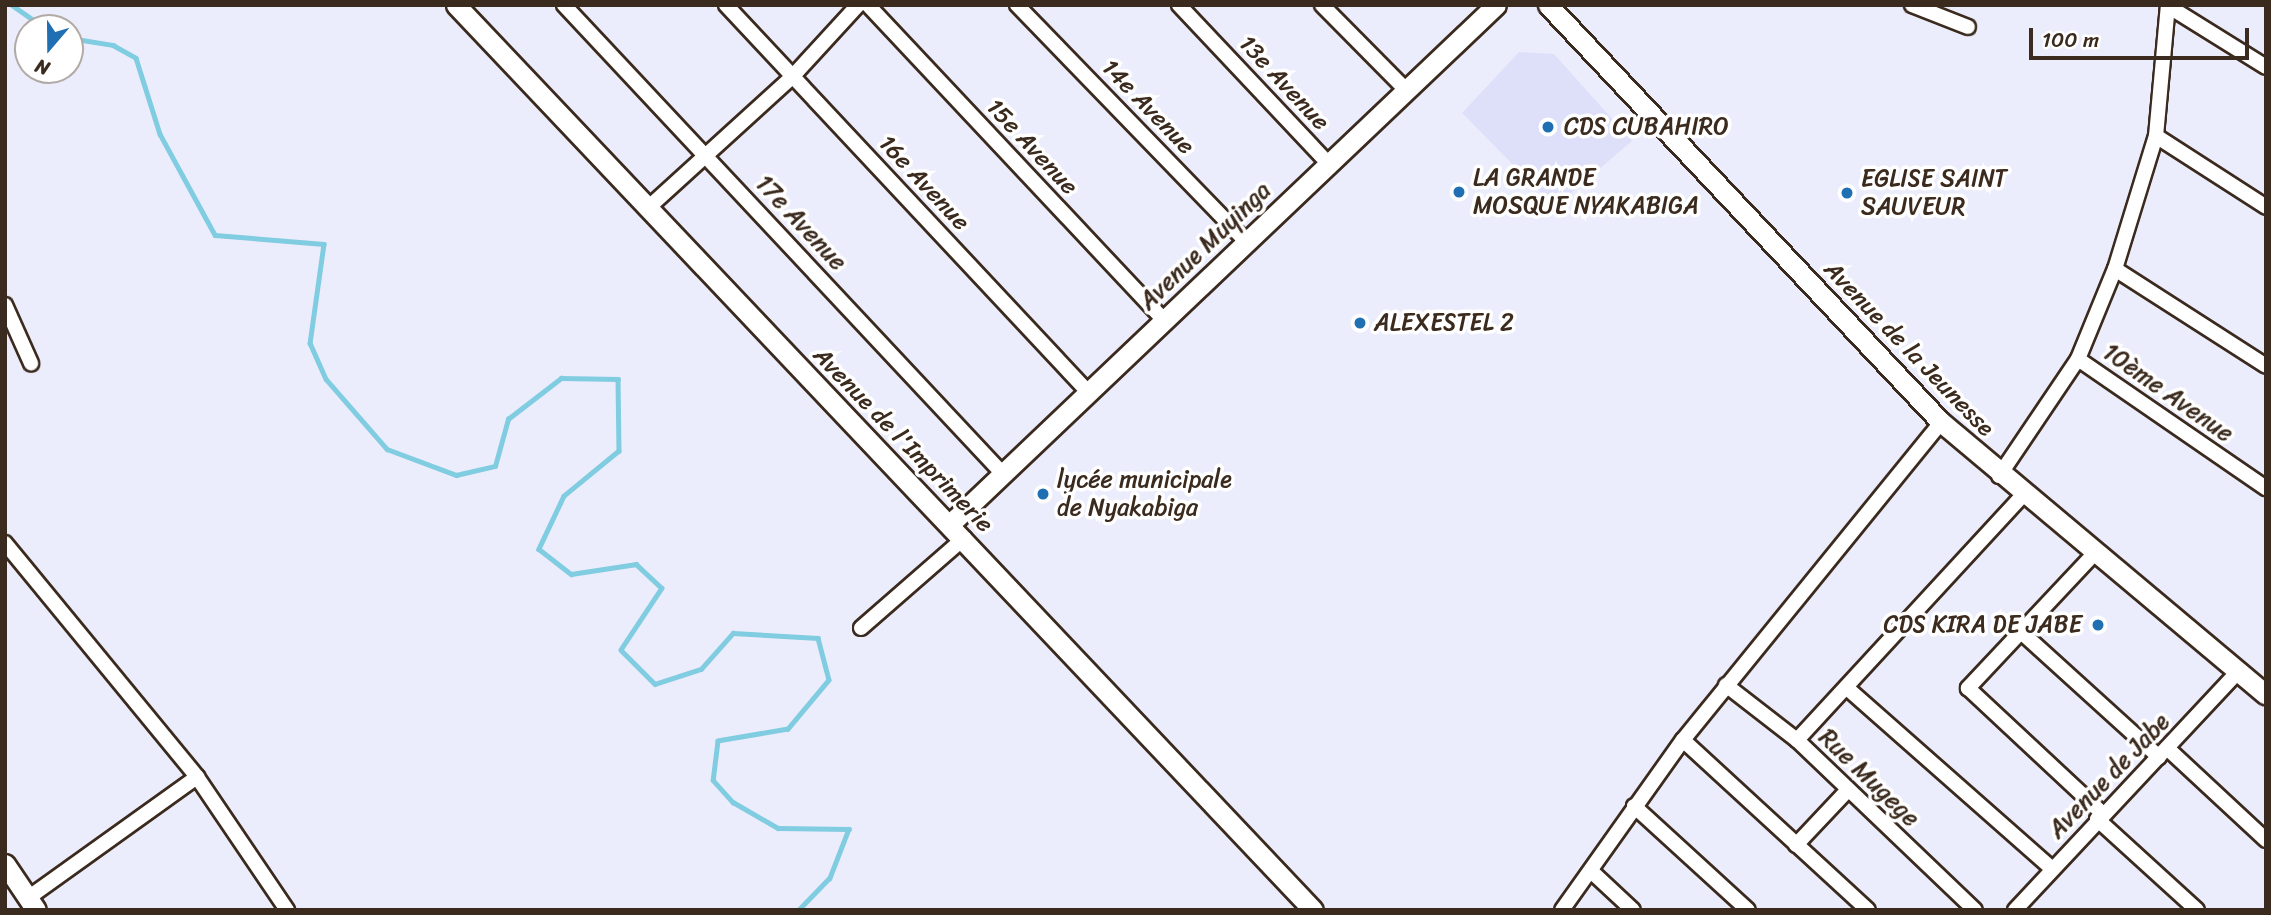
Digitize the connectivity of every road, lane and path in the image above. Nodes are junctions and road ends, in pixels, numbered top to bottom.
1 (456, 5) edge
2 (564, 5) edge
3 (726, 5) edge
4 (858, 5) edge
5 (868, 5) edge
6 (1017, 5) edge
7 (1179, 5) edge
8 (1322, 5) edge
9 (1496, 5) edge
10 (1548, 5) edge
11 (1912, 5) edge
12 (2168, 6) edge
13 (1968, 27) dead end
14 (2266, 67) edge
15 (793, 76) junction
16 (1407, 91) junction
17 (2156, 136) junction
18 (708, 156) junction
19 (1327, 162) junction
20 (2266, 207) edge
21 (648, 208) junction
22 (1246, 241) junction
23 (2115, 269) junction
24 (5, 305) edge
25 (1164, 320) junction
26 (2078, 359) junction
27 (31, 363) dead end
28 (2266, 366) edge
29 (1088, 392) junction
30 (1941, 422) junction
31 (1003, 474) junction
32 (1999, 476) junction
33 (2266, 488) edge
34 (2022, 495) junction
35 (957, 531) junction
36 (5, 542) edge
37 (2093, 555) junction
38 (861, 628) dead end
39 (2020, 629) junction
40 (2236, 674) junction
41 (1726, 685) junction
42 (1847, 688) junction
43 (2266, 695) edge
44 (1683, 740) junction
45 (1797, 740) junction
46 (2163, 752) junction
47 (197, 777) junction
48 (1846, 792) junction
49 (1634, 806) junction
50 (2099, 816) junction
51 (2266, 839) edge
52 (1797, 845) junction
53 (5, 864) edge
54 (2052, 869) junction
55 (1591, 871) junction
56 (32, 904) edge
57 (287, 910) edge
58 (1313, 910) edge
59 (1562, 910) edge
60 (1633, 910) edge
61 (1748, 910) edge
62 (1868, 910) edge
63 (1975, 910) edge
64 (2015, 910) edge
65 (2197, 910) edge

1 - 21 street, Avenue de l'Imprimerie
2 - 18 street, 17e Avenue
3 - 15 street, 16e Avenue
4 - 15 street
5 - 25 street, 15e Avenue
6 - 22 street, 14e Avenue
7 - 19 street, 13e Avenue
8 - 16 street
9 - 16 street, Avenue Muyinga
10 - 30 street, Avenue de la Jeunesse
11 - 13 street
12 - 14 street
12 - 17 street
15 - 18 street
15 - 29 street, 16e Avenue
16 - 19 street, Avenue Muyinga
17 - 20 street
17 - 23 street
18 - 21 street
18 - 31 street, 17e Avenue
19 - 22 street, Avenue Muyinga
21 - 35 street, Avenue de l'Imprimerie
22 - 25 street, Avenue Muyinga
23 - 26 street
23 - 28 street
24 - 27 street
25 - 29 street, Avenue Muyinga
26 - 32 street
26 - 33 street, 10ème Avenue
29 - 31 street, Avenue Muyinga
30 - 32 street, Avenue de la Jeunesse
30 - 41 street
31 - 35 street, Avenue Muyinga
32 - 34 street, Avenue de la Jeunesse
34 - 37 street, Avenue de la Jeunesse
34 - 42 street
35 - 38 street
35 - 58 street, Avenue de l'Imprimerie
36 - 47 street
37 - 39 street
37 - 40 street, Avenue de la Jeunesse
39 - 46 street
39 - 50 street
40 - 43 street, Avenue de la Jeunesse
40 - 46 street, Avenue de Jabe
41 - 44 street
41 - 45 street, Rue Mugege
42 - 45 street
42 - 54 street
44 - 49 street
44 - 52 street
45 - 48 street, Rue Mugege
46 - 50 street, Avenue de Jabe
46 - 51 street
47 - 56 street
47 - 57 street
48 - 52 street
48 - 63 street, Rue Mugege
49 - 55 street
49 - 61 street
50 - 54 street, Avenue de Jabe
50 - 65 street
52 - 62 street
53 - 56 street
54 - 64 street, Avenue de Jabe
55 - 59 street
55 - 60 street

